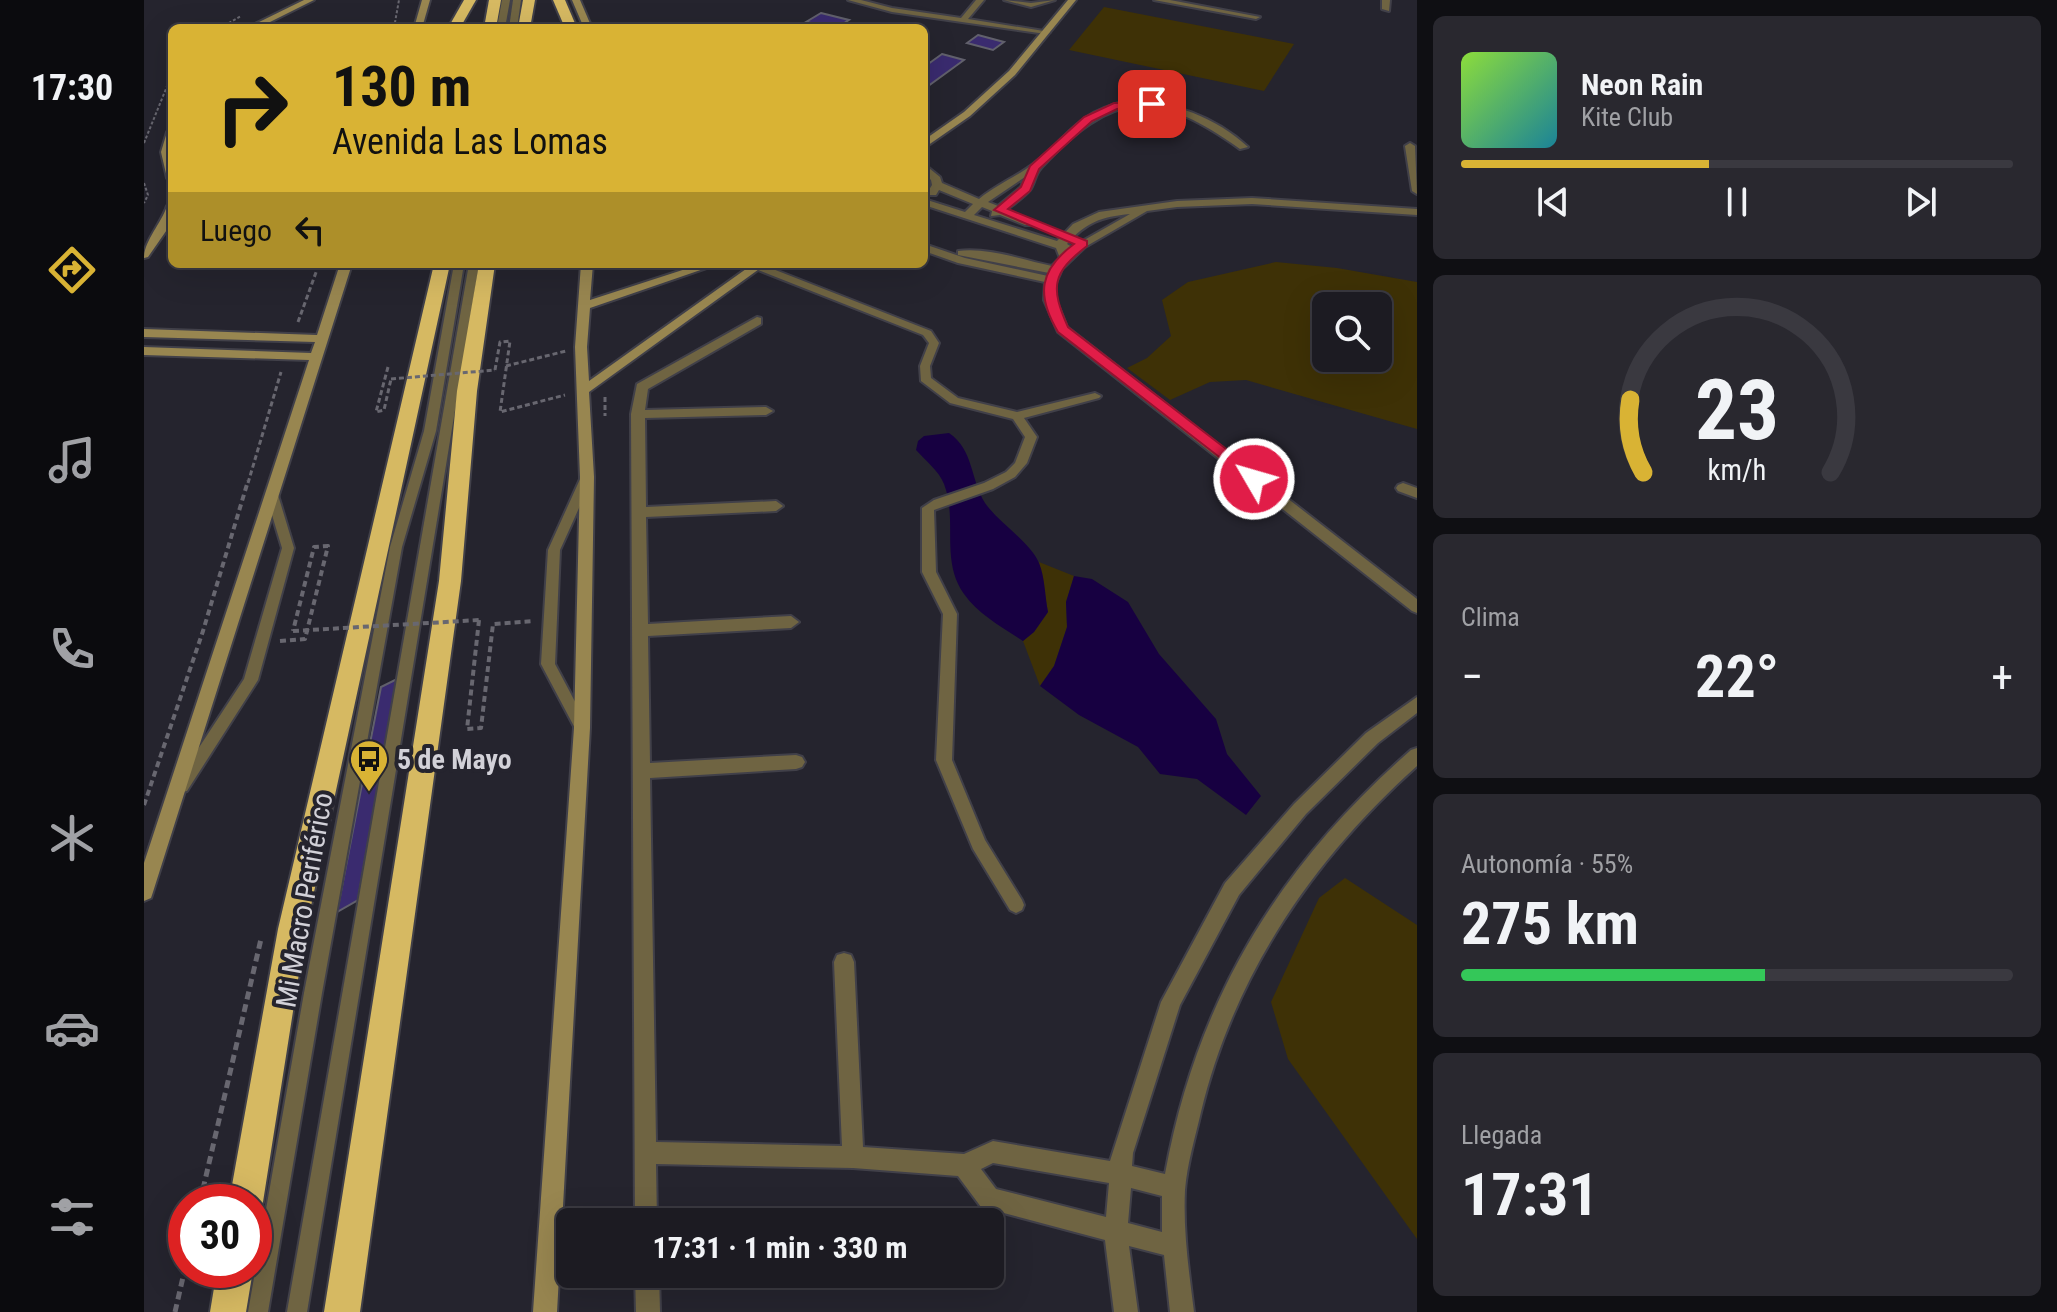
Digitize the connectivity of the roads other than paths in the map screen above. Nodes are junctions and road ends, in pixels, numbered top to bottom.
1 (310, 0) edge
2 (426, 0) edge
3 (470, 0) edge
4 (495, 0) edge
5 (506, 0) edge
6 (517, 0) edge
7 (529, 0) edge
8 (559, 0) edge
9 (576, 0) edge
10 (852, 0) edge
11 (980, 0) edge
12 (1008, 0) edge
13 (1051, 0) edge
14 (1072, 0) edge
15 (1158, 0) edge
16 (1256, 17) dead end
17 (963, 20) junction
18 (259, 24) edge
19 (419, 24) edge
20 (456, 24) edge
21 (491, 24) edge
22 (502, 24) edge
23 (514, 24) edge
24 (525, 24) edge
25 (569, 24) edge
26 (586, 24) edge
27 (1046, 32) junction
28 (1033, 47) junction
29 (928, 131) edge
30 (928, 142) edge
31 (1410, 146) dead end
32 (1243, 147) dead end
33 (1034, 168) junction
34 (928, 171) edge
35 (937, 185) junction
36 (1417, 191) edge
37 (928, 195) edge
38 (928, 201) edge
39 (980, 204) junction
40 (1000, 210) junction
41 (1142, 211) junction
42 (1417, 212) edge
43 (967, 215) junction
44 (168, 218) edge
45 (986, 221) junction
46 (1070, 247) junction
47 (928, 248) edge
48 (144, 255) edge
49 (345, 268) edge
50 (441, 268) edge
51 (458, 268) edge
52 (473, 268) edge
53 (486, 268) edge
54 (587, 268) edge
55 (700, 268) edge
56 (754, 268) edge
57 (765, 268) edge
58 (1054, 275) junction
59 (584, 306) junction
60 (757, 321) dead end
61 (144, 333) edge
62 (322, 339) junction
63 (144, 351) edge
64 (316, 357) junction
65 (584, 390) junction
66 (1095, 396) dead end
67 (766, 411) dead end
68 (638, 414) junction
69 (1017, 416) junction
70 (587, 477) junction
71 (272, 495) junction
72 (776, 506) dead end
73 (640, 512) junction
74 (1417, 607) edge
75 (791, 622) dead end
76 (641, 630) junction
77 (1417, 704) edge
78 (582, 728) junction
79 (1417, 755) edge
80 (796, 762) dead end
81 (643, 771) junction
82 (174, 798) junction
83 (144, 892) edge
84 (1016, 905) dead end
85 (844, 962) dead end
86 (645, 1153) junction
87 (853, 1157) junction
88 (964, 1165) junction
89 (1121, 1174) junction
90 (249, 1184) edge
91 (1174, 1188) junction
92 (646, 1208) edge
93 (1116, 1233) junction
94 (1173, 1246) junction
95 (232, 1288) edge
96 (647, 1288) edge
97 (345, 1305) edge
98 (228, 1312) edge
99 (258, 1312) edge
100 (297, 1312) edge
101 (545, 1312) edge
102 (648, 1312) edge
103 (1126, 1312) edge
104 (1182, 1312) edge

1 - 18 main road
2 - 19 main road
3 - 20 highway
4 - 21 highway
5 - 22 lane
6 - 23 lane
7 - 24 highway
8 - 25 highway
9 - 26 main road
10 - 17 lane
11 - 17 lane
12 - 13 lane
14 - 27 main road
15 - 16 lane
17 - 27 lane
27 - 28 main road
28 - 29 main road
28 - 30 main road
31 - 36 street
32 - 33 street
33 - 39 street
33 - 40 street
34 - 35 street
35 - 37 street
35 - 39 street
38 - 43 street
39 - 40 street
39 - 43 street
40 - 45 street
40 - 46 street
41 - 42 street
41 - 46 street
41 - 46 street
43 - 45 street
44 - 48 main road
45 - 46 street
46 - 58 street
47 - 58 street
49 - 62 main road
50 - 90 highway
51 - 99 lane, Mi Macro Periférico
52 - 100 lane
53 - 97 highway
54 - 59 main road
55 - 59 main road
56 - 65 main road
57 - 69 lane
58 - 74 street
59 - 65 main road
60 - 68 street
61 - 62 main road
62 - 64 main road
63 - 64 main road
64 - 71 main road
65 - 70 main road
66 - 69 lane
67 - 68 street
68 - 73 street
69 - 84 lane
70 - 78 main road
70 - 78 lane
71 - 82 main road
71 - 82 lane
72 - 73 street
73 - 76 street
75 - 76 street
76 - 81 street
77 - 89 street
78 - 101 main road
79 - 91 street
80 - 81 street
81 - 86 street
82 - 83 main road
85 - 87 street
86 - 87 street
86 - 92 street
87 - 88 street
88 - 89 street
88 - 93 street
89 - 91 street
89 - 93 street
91 - 94 street
93 - 94 street
93 - 103 street
94 - 104 street
95 - 98 highway
96 - 102 street

